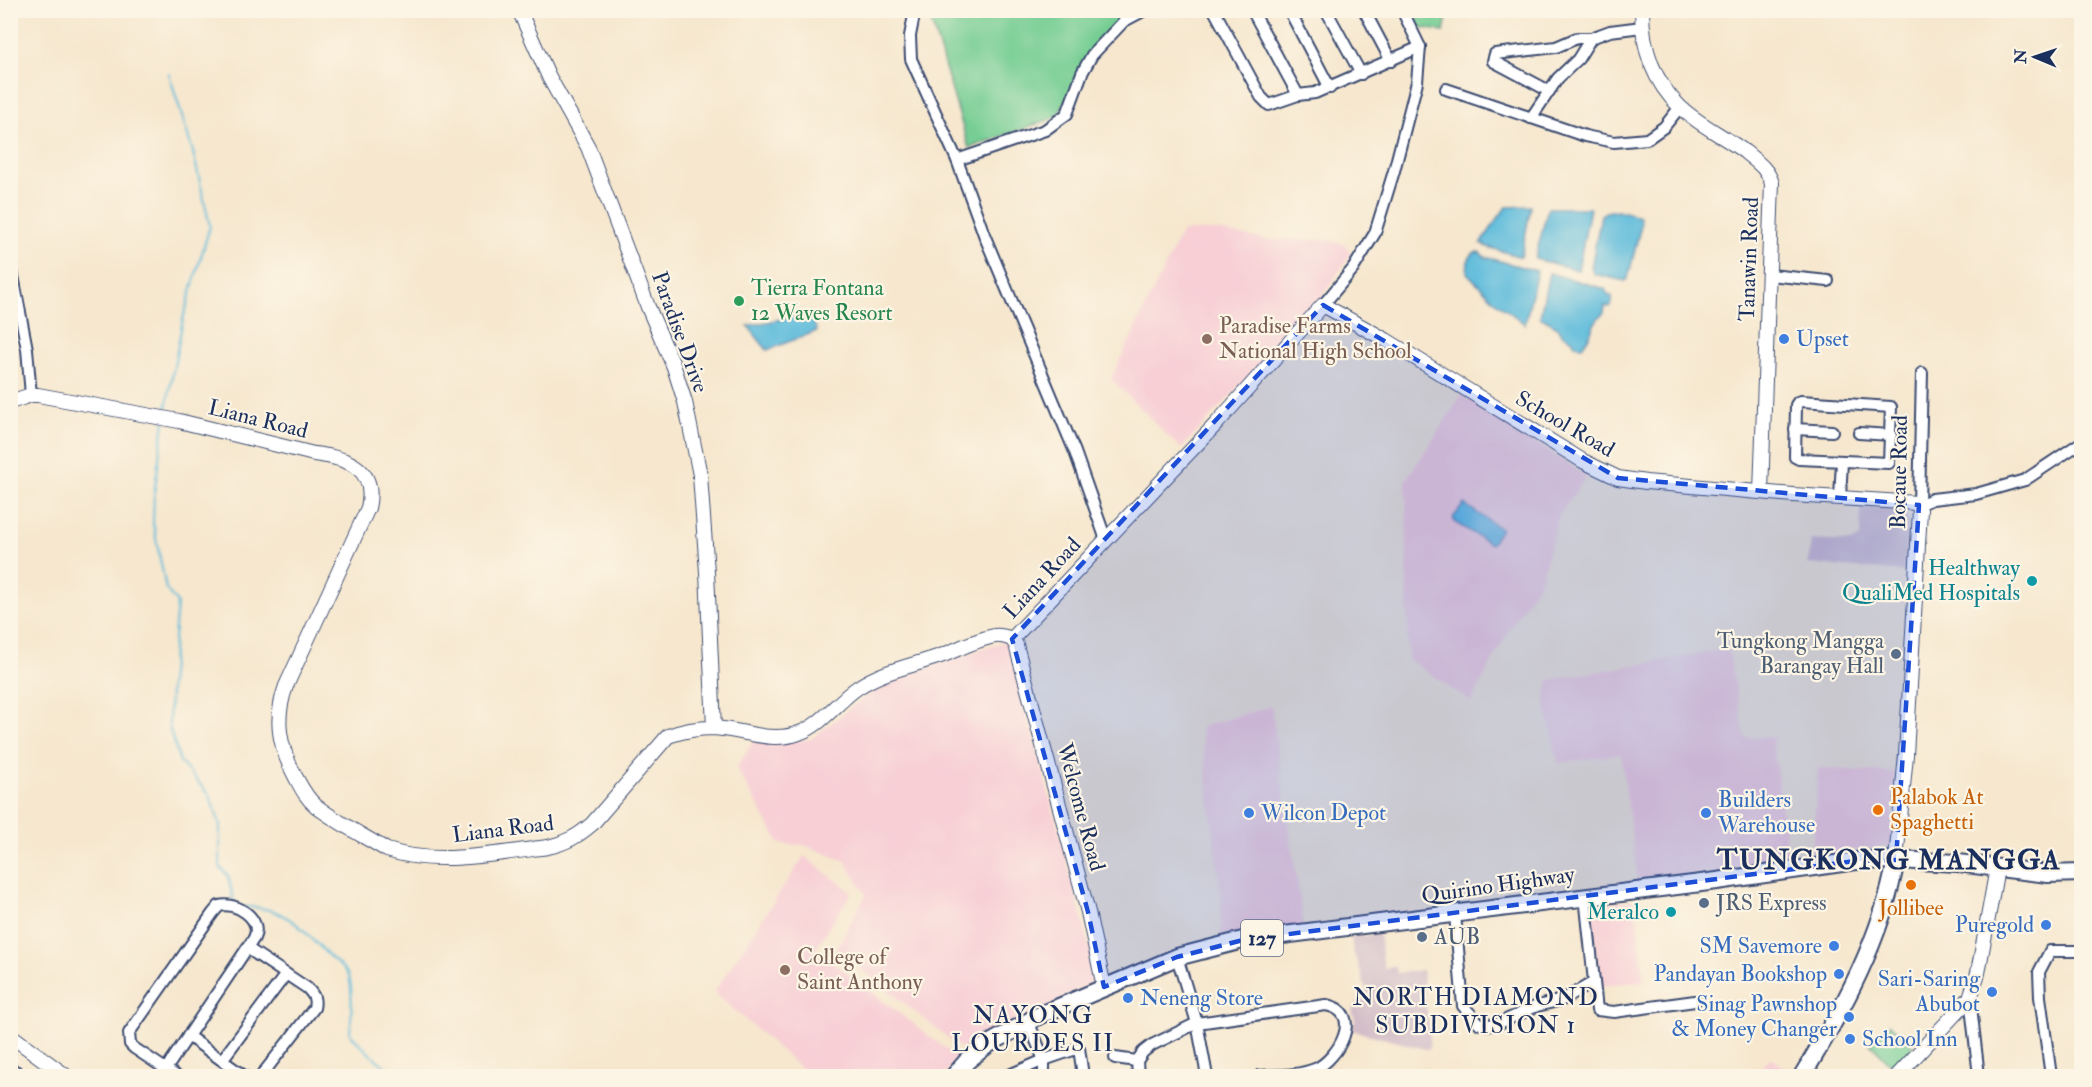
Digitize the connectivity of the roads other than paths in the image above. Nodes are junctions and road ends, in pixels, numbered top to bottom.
1 (519, 10) edge
2 (915, 10) edge
3 (1145, 10) edge
4 (1214, 10) edge
5 (1252, 10) edge
6 (1289, 10) edge
7 (1326, 10) edge
8 (1364, 10) edge
9 (1402, 10) edge
10 (1642, 10) edge
11 (1642, 27) junction
12 (1591, 38) junction
13 (1420, 47) junction
14 (1391, 61) junction
15 (1361, 74) junction
16 (1330, 87) junction
17 (1446, 89) dead end
18 (1549, 91) junction
19 (1298, 94) junction
20 (1680, 108) junction
21 (1531, 118) junction
22 (957, 160) junction
23 (10, 260) edge
24 (1770, 275) junction
25 (1828, 281) dead end
26 (1323, 305) junction
27 (1922, 373) dead end
28 (31, 395) junction
29 (10, 402) edge
30 (1795, 429) junction
31 (1832, 431) dead end
32 (1859, 433) dead end
33 (1891, 435) junction
34 (2082, 442) edge
35 (1842, 462) junction
36 (1761, 492) junction
37 (1840, 497) junction
38 (1919, 505) junction
39 (1106, 540) junction
40 (1012, 639) junction
41 (714, 728) junction
42 (1896, 860) junction
43 (1997, 868) junction
44 (2082, 873) edge
45 (1585, 896) junction
46 (1455, 914) junction
47 (247, 948) junction
48 (2082, 951) edge
49 (1176, 957) junction
50 (286, 974) junction
51 (1594, 982) junction
52 (1104, 987) junction
53 (1970, 998) junction
54 (1695, 1001) dead end
55 (1028, 1022) junction
56 (1197, 1023) junction
57 (10, 1035) edge
58 (188, 1036) junction
59 (1115, 1058) dead end
60 (222, 1060) junction
61 (1044, 1060) junction
62 (1137, 1060) junction
63 (163, 1073) edge
64 (66, 1077) edge
65 (176, 1077) edge
66 (244, 1077) edge
67 (261, 1077) edge
68 (954, 1077) edge
69 (1007, 1077) edge
70 (1044, 1077) edge
71 (1083, 1077) edge
72 (1138, 1077) edge
73 (1207, 1077) edge
74 (1259, 1077) edge
75 (1802, 1077) edge
76 (1897, 1077) edge
77 (1979, 1077) edge
78 (2051, 1077) edge

1 - 41 street, Paradise Drive
2 - 22 street
3 - 22 street
4 - 19 street
5 - 19 street
6 - 16 street
7 - 15 street
8 - 14 street
9 - 13 street
10 - 11 street, Tanawin Road
11 - 12 street
11 - 20 street, Tanawin Road
12 - 18 street
12 - 18 street
13 - 14 street
13 - 26 street
14 - 15 street
15 - 16 street
16 - 19 street
17 - 21 street
18 - 21 street
20 - 21 street
20 - 24 street, Tanawin Road
22 - 39 street
23 - 28 street
24 - 25 street
24 - 36 street, Tanawin Road
26 - 36 street, School Road
26 - 39 street, Liana Road
27 - 38 street, Bocaue Road
28 - 29 street, Liana Road
28 - 41 street, Liana Road
30 - 31 street
30 - 33 street
30 - 35 street
32 - 33 street
33 - 35 street
34 - 38 street
35 - 37 street
36 - 37 street, School Road
37 - 38 street, School Road
38 - 42 street, Bocaue Road
39 - 40 street, Liana Road
40 - 41 street, Liana Road
40 - 52 street, Welcome Road
42 - 43 main road, Quirino Highway / 127
42 - 45 main road, Quirino Highway / 127
42 - 75 main road
43 - 44 main road, Quirino Highway / 127
43 - 53 street
45 - 46 main road, Quirino Highway / 127
45 - 51 street
46 - 49 main road, Quirino Highway / 127
46 - 51 street
47 - 50 street
47 - 58 street
47 - 63 street
48 - 78 street
49 - 52 main road, Quirino Highway / 127
49 - 56 street
50 - 60 street
50 - 67 street
51 - 54 street
52 - 55 main road, Quirino Highway / 127
53 - 76 street
53 - 77 street
55 - 61 street
55 - 68 main road, Quirino Highway / 127
56 - 62 street
56 - 73 street
56 - 74 street
57 - 64 street
58 - 60 street
58 - 63 street
59 - 62 street
60 - 66 street
61 - 69 street
61 - 70 street
61 - 71 street
62 - 72 street
63 - 65 street

